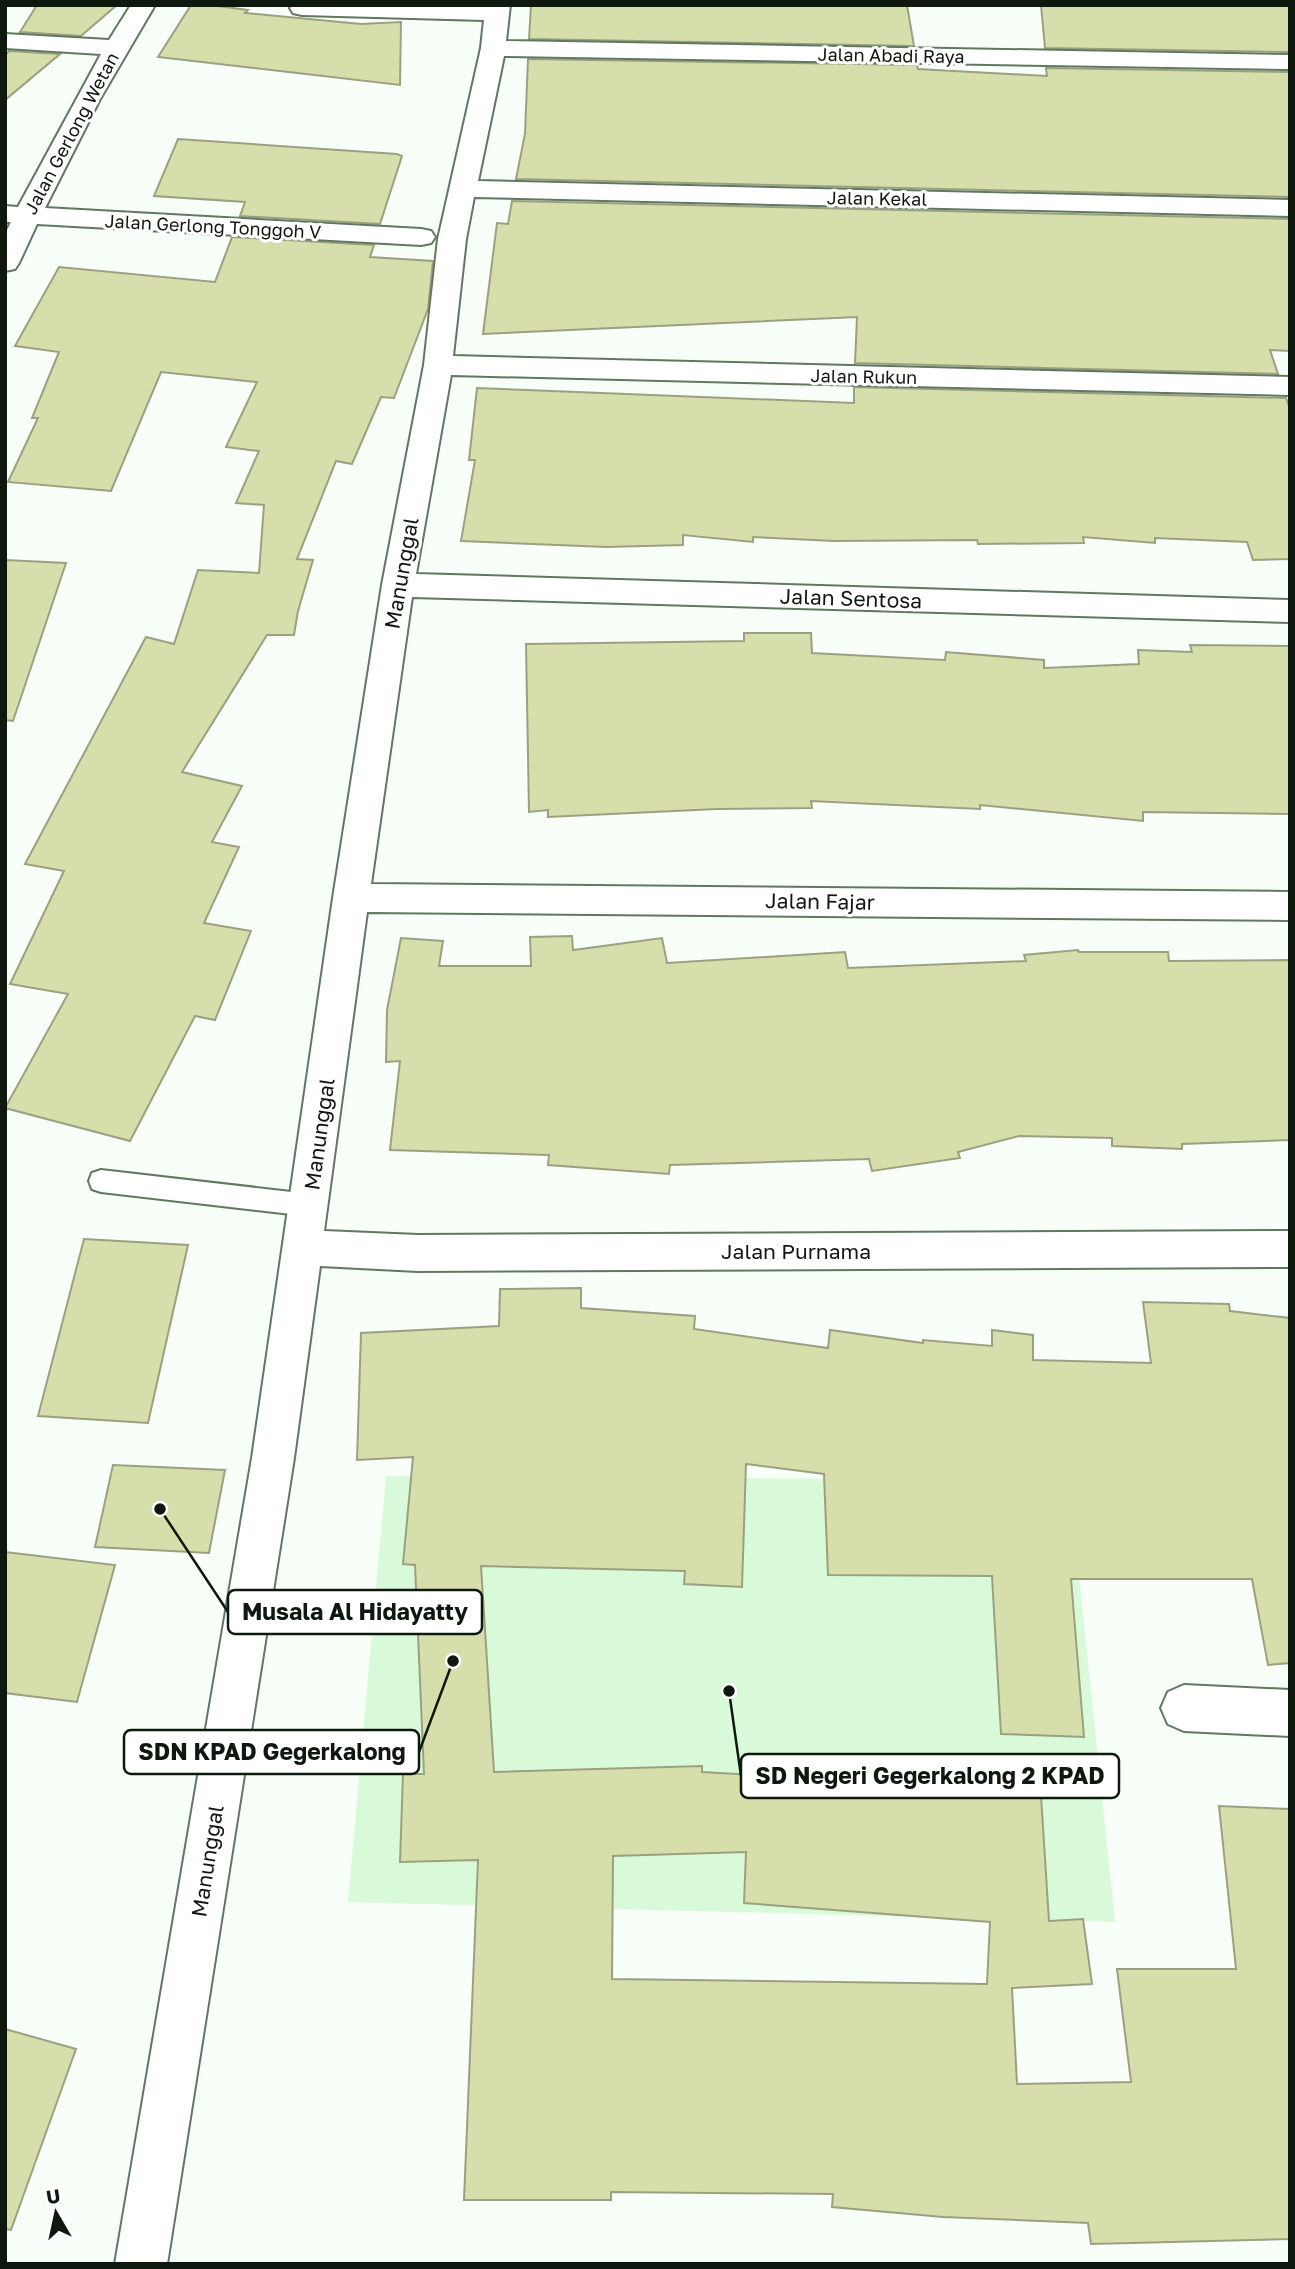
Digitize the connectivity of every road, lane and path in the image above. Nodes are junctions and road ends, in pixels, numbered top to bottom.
1 (143, 5) edge
2 (302, 8) dead end
3 (496, 22) edge
4 (5, 41) edge
5 (116, 48) junction
6 (1290, 62) edge
7 (465, 189) junction
8 (1290, 208) edge
9 (16, 216) edge
10 (421, 237) dead end
11 (5, 263) edge
12 (438, 365) junction
13 (1290, 386) edge
14 (405, 586) junction
15 (1290, 611) edge
16 (351, 898) junction
17 (1290, 905) edge
18 (101, 1181) dead end
19 (309, 1205) junction
20 (303, 1248) junction
21 (1290, 1249) edge
22 (1185, 1708) dead end
23 (1290, 1713) edge
24 (141, 2264) edge

1 - 5 street, Jalan Gerlong Wetan
2 - 3 street, Jalan Abadi Raya
3 - 6 street, Jalan Abadi Raya
3 - 7 street, Manunggal
4 - 5 street
5 - 9 street, Jalan Gerlong Wetan
7 - 8 street, Jalan Kekal
7 - 12 street, Manunggal
9 - 10 street, Jalan Gerlong Tonggoh V
9 - 11 street, Jalan Gerlong Wetan
12 - 13 street, Jalan Rukun
12 - 14 street, Manunggal
14 - 15 street, Jalan Sentosa
14 - 16 street, Manunggal
16 - 17 street, Jalan Fajar
16 - 19 street, Manunggal
18 - 19 lane
19 - 20 street, Manunggal
20 - 21 street, Jalan Purnama
20 - 24 street, Manunggal
22 - 23 street

